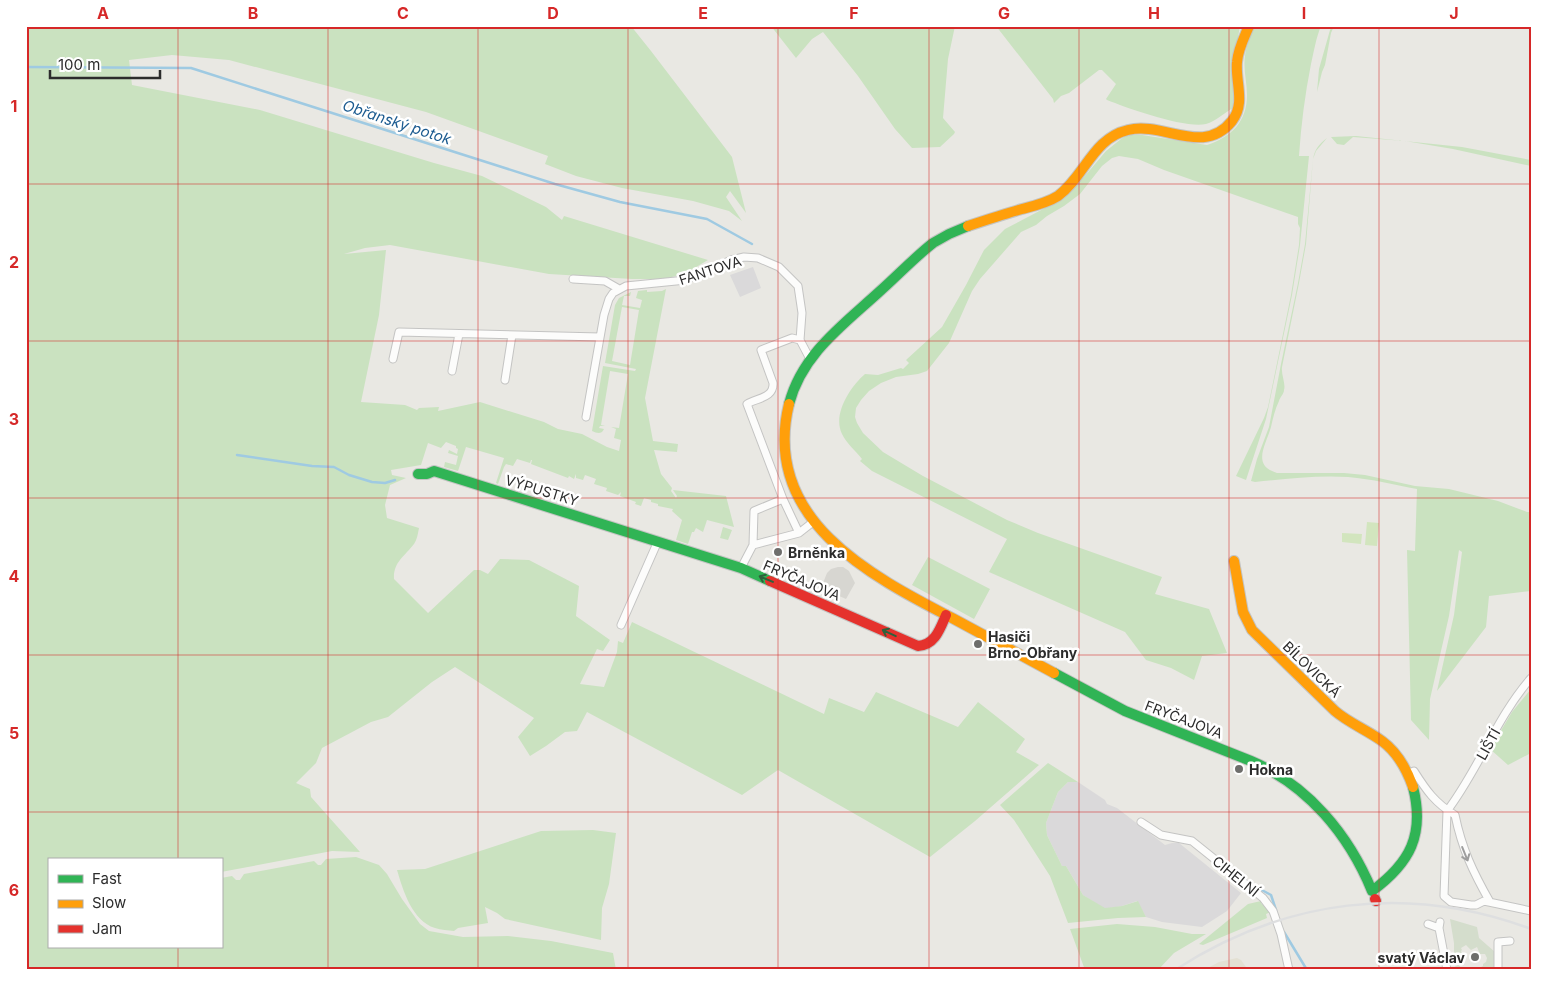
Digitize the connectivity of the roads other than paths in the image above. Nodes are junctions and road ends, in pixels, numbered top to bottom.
1 (1249, 26) edge
2 (573, 279) dead end
3 (619, 289) junction
4 (459, 334) junction
5 (512, 335) junction
6 (600, 337) junction
7 (800, 340) junction
8 (393, 359) dead end
9 (810, 359) junction
10 (452, 371) dead end
11 (505, 380) dead end
12 (586, 417) dead end
13 (418, 474) dead end
14 (783, 499) junction
15 (813, 522) junction
16 (799, 533) junction
17 (658, 541) junction
18 (752, 545) junction
19 (1234, 561) dead end
20 (740, 568) junction
21 (946, 615) junction
22 (621, 625) dead end
23 (1531, 678) edge
24 (1407, 774) junction
25 (1447, 811) junction
26 (1141, 822) dead end
27 (1374, 897) joint
28 (1490, 902) junction
29 (1531, 912) edge
30 (1428, 924) dead end
31 (1510, 941) dead end
32 (1289, 970) edge
33 (1447, 970) edge
34 (1498, 970) edge

1 - 9 main road, FRYČAJOVA
2 - 3 street
3 - 6 street
3 - 7 street, FANTOVA
4 - 5 street
4 - 8 street
4 - 10 street
5 - 6 street
5 - 11 street
6 - 12 street
7 - 9 street
7 - 14 street
9 - 15 main road, FRYČAJOVA
13 - 17 main road, VÝPUSTKY
14 - 16 street
14 - 18 street, FRYČAJOVA
15 - 16 street, FRYČAJOVA
15 - 21 main road, FRYČAJOVA
16 - 18 street, FRYČAJOVA
17 - 20 main road, VÝPUSTKY
17 - 22 street
18 - 20 street, FRYČAJOVA
19 - 24 main road, BÍLOVICKÁ
21 -> 20 main road, FRYČAJOVA
21 - 27 main road, FRYČAJOVA
23 - 25 street, LIŠTÍ
24 - 25 street, BÍLOVICKÁ
24 - 27 main road, BÍLOVICKÁ
25 -> 28 street
25 - 28 street
26 - 32 street, CIHELNÍ
28 - 29 street
30 - 33 street
31 - 34 street

